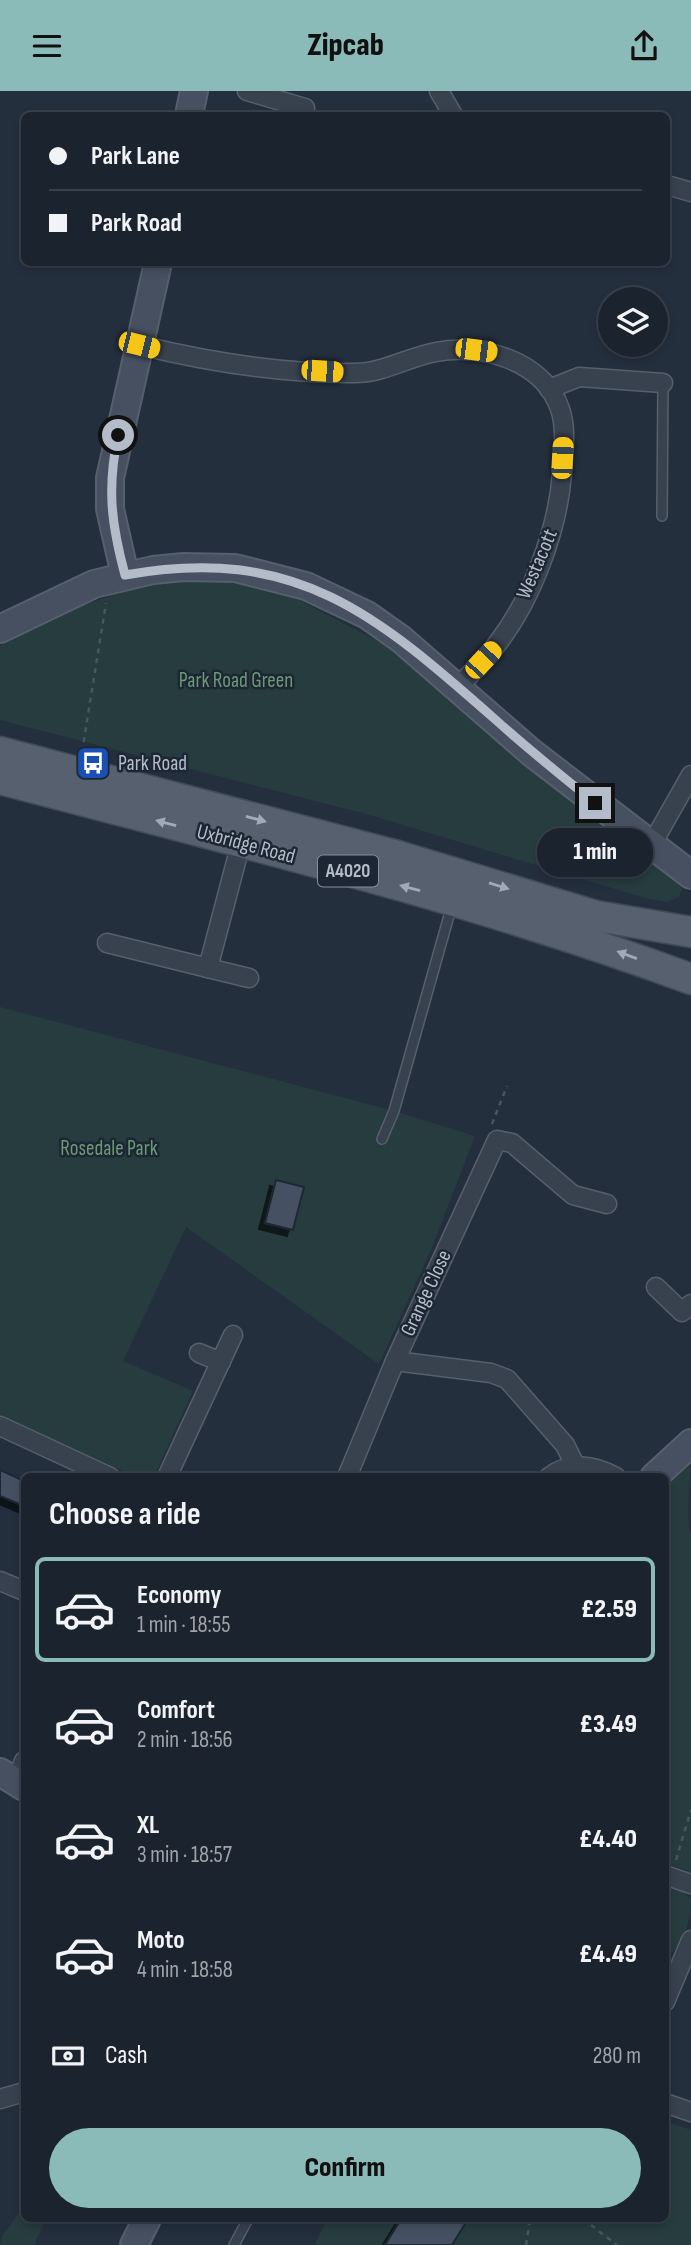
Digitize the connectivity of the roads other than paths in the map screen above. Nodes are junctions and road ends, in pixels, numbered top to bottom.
1 (194, 91) edge
2 (247, 91) edge
3 (439, 91) edge
4 (305, 108) dead end
5 (190, 112) edge
6 (451, 112) edge
7 (670, 186) edge
8 (691, 192) edge
9 (157, 266) edge
10 (139, 345) junction
11 (663, 383) joint
12 (549, 389) junction
13 (662, 516) dead end
14 (118, 577) junction
15 (0, 629) edge
16 (458, 687) junction
17 (0, 752) edge
18 (691, 775) edge
19 (0, 779) edge
20 (241, 843) junction
21 (652, 843) junction
22 (691, 875) edge
23 (453, 899) junction
24 (691, 932) edge
25 (107, 943) dead end
26 (208, 968) junction
27 (250, 978) dead end
28 (691, 979) edge
29 (382, 1139) dead end
30 (607, 1205) dead end
31 (656, 1287) dead end
32 (691, 1304) edge
33 (233, 1335) dead end
34 (199, 1353) dead end
35 (395, 1361) junction
36 (221, 1362) junction
37 (0, 1426) edge
38 (691, 1444) edge
39 (575, 1465) junction
40 (101, 1473) edge
41 (169, 1473) edge
42 (349, 1473) edge
43 (558, 1473) edge
44 (606, 1473) edge
45 (658, 1473) edge
46 (0, 1581) edge
47 (21, 1590) edge
48 (673, 1872) edge
49 (691, 1884) edge
50 (691, 1940) edge
51 (669, 1992) edge
52 (21, 2093) edge
53 (0, 2099) edge
54 (669, 2104) edge
55 (691, 2112) edge
56 (146, 2222) edge
57 (246, 2222) edge
58 (134, 2245) edge
59 (234, 2245) edge

1 - 5 street
2 - 4 street
3 - 6 street
7 - 8 street
9 - 10 street
10 - 12 street, Westacott
10 - 14 street
11 - 12 street
11 - 13 lane
12 - 16 street, Westacott
14 - 15 street
14 - 16 street
16 - 21 street
17 -> 24 main road, Uxbridge Road / A4020
18 - 21 street
20 -> 19 main road, Uxbridge Road / A4020
23 -> 20 main road, Uxbridge Road / A4020
20 - 26 street
21 - 22 street
28 -> 23 main road, Uxbridge Road / A4020
23 - 29 lane
25 - 26 street
26 - 27 street
30 - 35 street, Grange Close
31 - 32 street
33 - 36 street
34 - 36 street
35 - 39 street, Grange Close
35 - 42 street
36 - 41 street
37 - 40 street
38 - 45 street
39 - 43 street
39 - 44 street
46 - 47 street
48 - 49 street
50 - 51 street
52 - 53 street
54 - 55 street
56 - 58 street
57 - 59 lane

